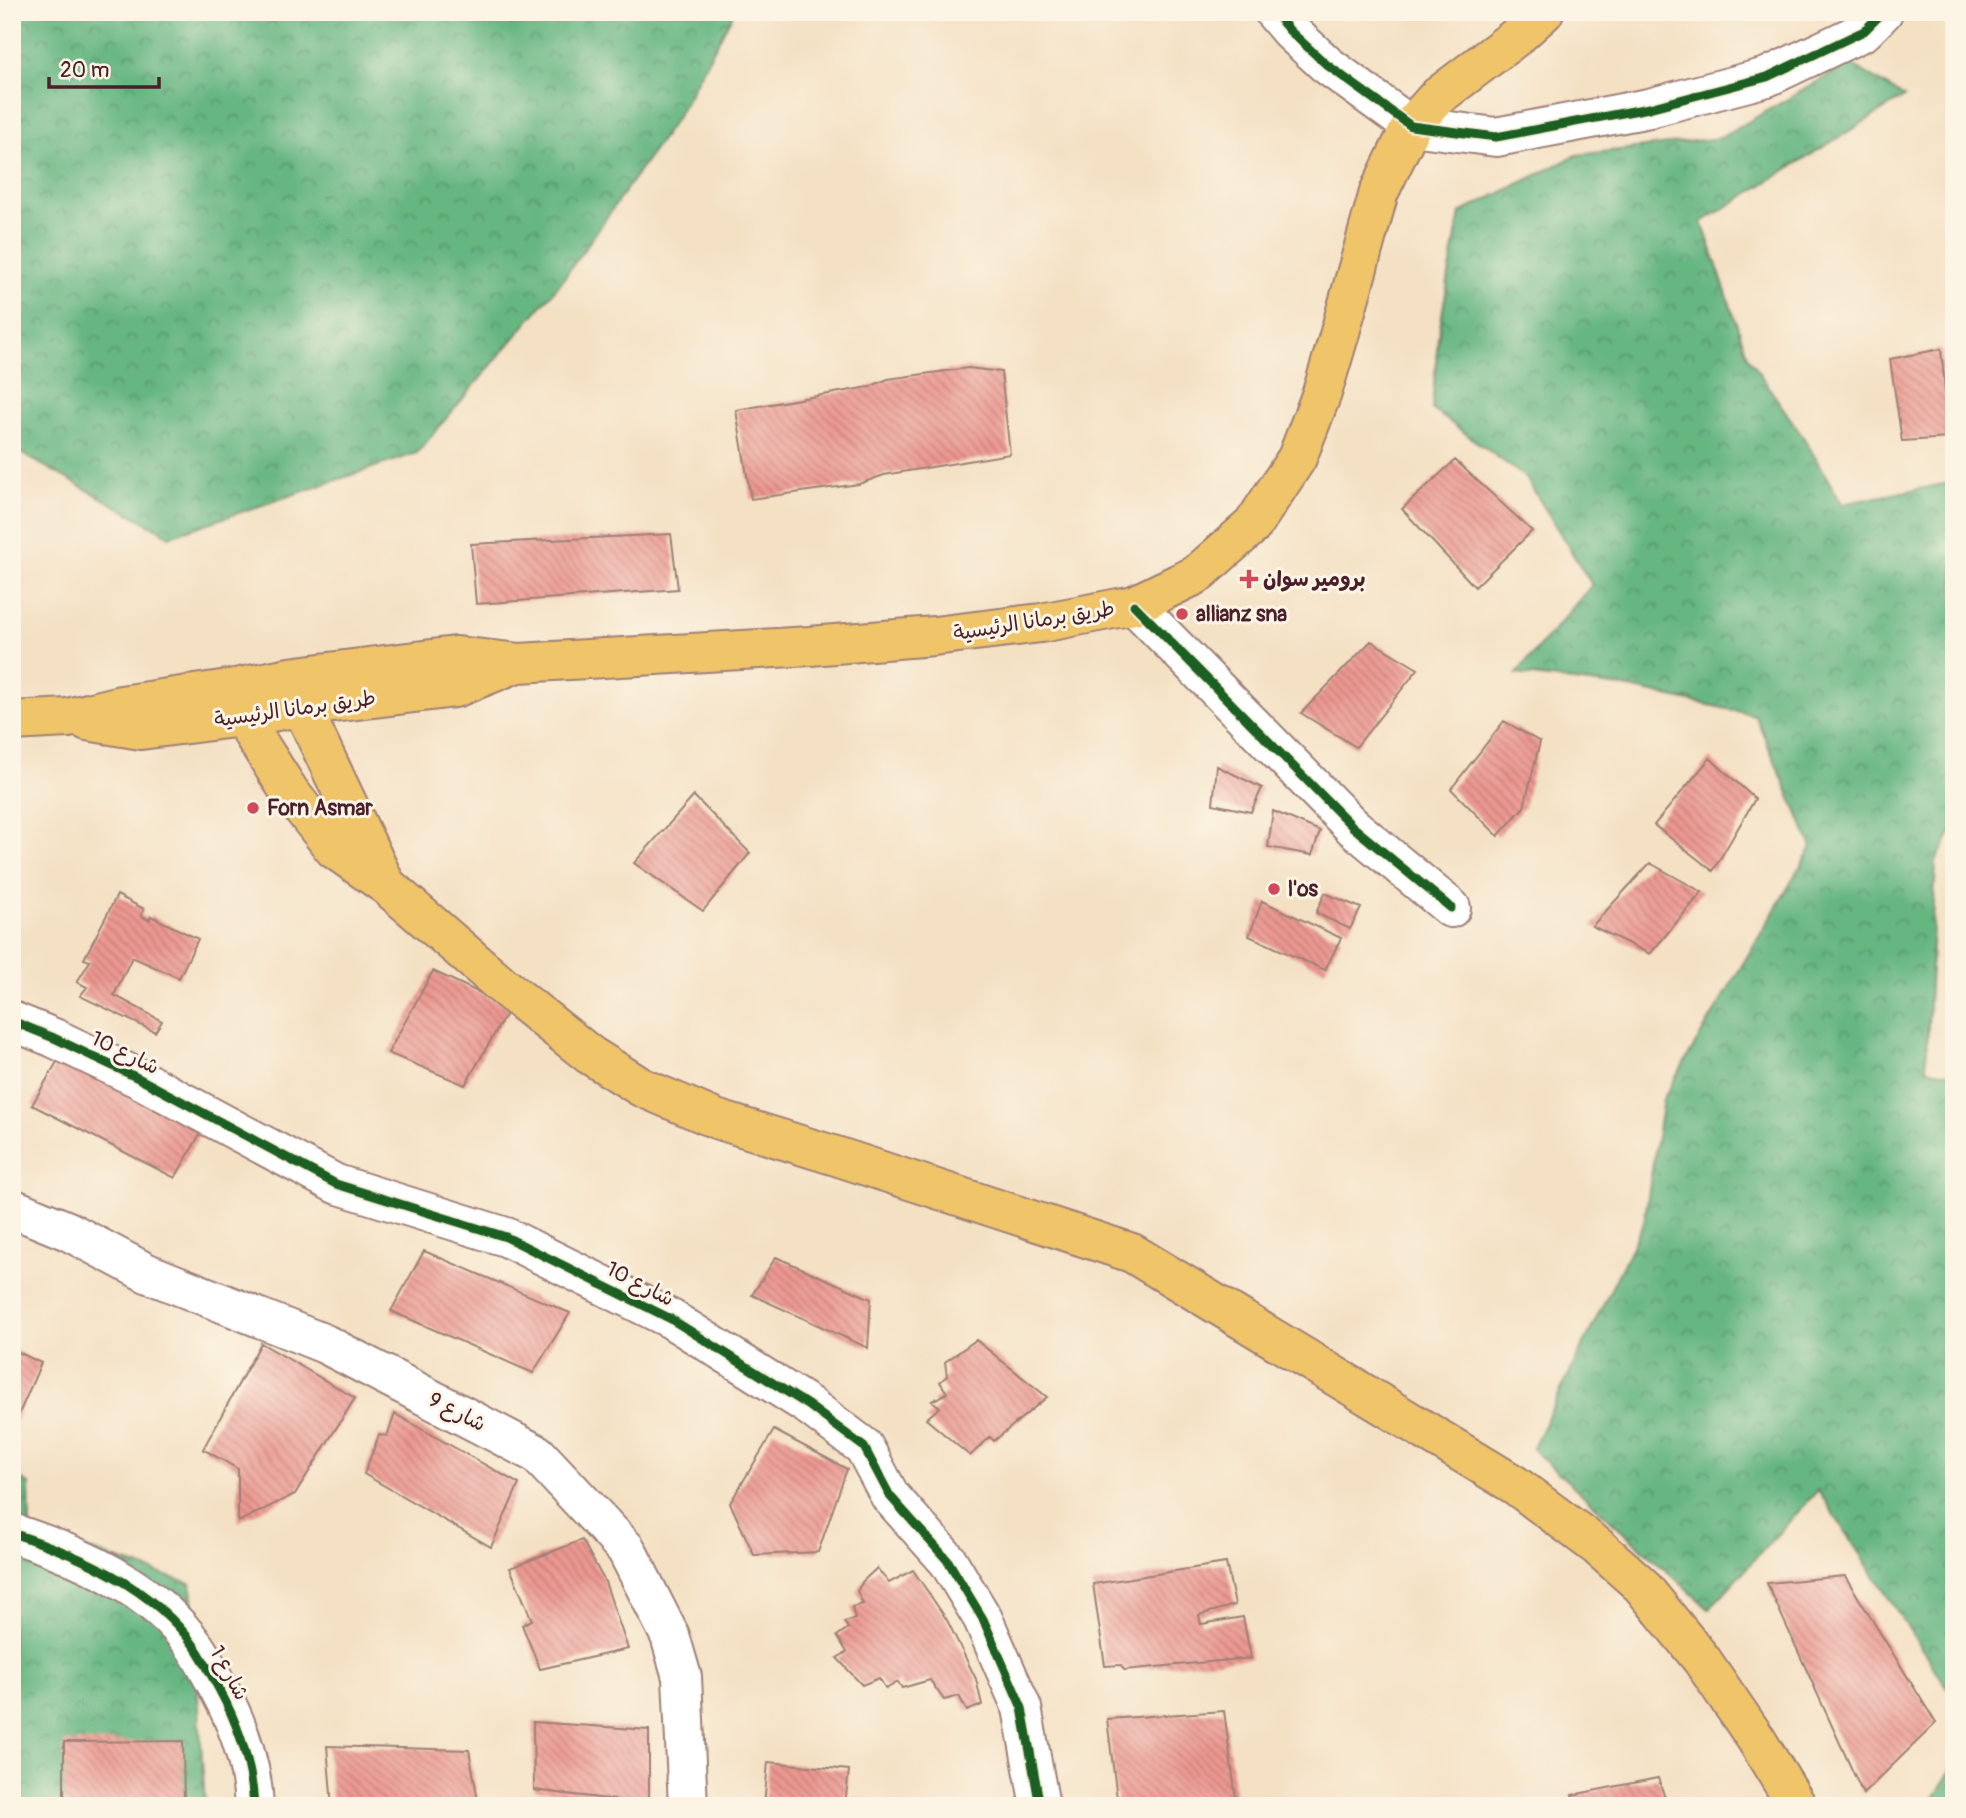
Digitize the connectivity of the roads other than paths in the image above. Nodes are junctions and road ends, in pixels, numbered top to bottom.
1 (1274, 12) edge
2 (1544, 12) edge
3 (1883, 12) edge
4 (1411, 126) junction
5 (1133, 605) junction
6 (295, 692) junction
7 (239, 703) junction
8 (12, 721) edge
9 (387, 886) junction
10 (1451, 908) dead end
11 (12, 1021) edge
12 (12, 1208) edge
13 (12, 1533) edge
14 (254, 1806) edge
15 (688, 1806) edge
16 (1040, 1806) edge
17 (1797, 1806) edge

1 - 4 street
2 - 4 main road, طريق برمانا الرئيسية
3 - 4 street
4 - 5 main road, طريق برمانا الرئيسية
5 - 6 main road, طريق برمانا الرئيسية
5 - 10 street
6 - 7 main road, طريق برمانا الرئيسية
6 - 9 main road
7 - 8 main road, طريق برمانا الرئيسية
7 - 9 main road
9 - 17 main road
11 - 16 street, شارع 10
12 - 15 street, شارع 9
13 - 14 street, شارع 1

